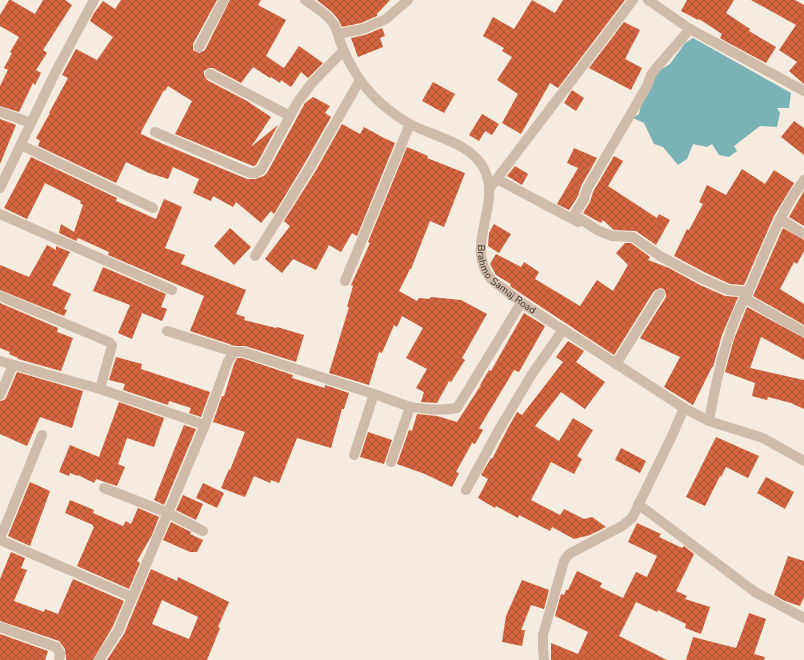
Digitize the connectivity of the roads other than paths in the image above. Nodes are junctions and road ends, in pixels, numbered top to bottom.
1 (94, 0) edge
2 (224, 0) edge
3 (305, 0) edge
4 (408, 0) edge
5 (633, 0) edge
6 (648, 0) edge
7 (690, 29) junction
8 (338, 34) junction
9 (199, 47) dead end
10 (343, 51) junction
11 (210, 74) dead end
12 (360, 80) junction
13 (804, 91) edge
14 (0, 112) edge
15 (290, 116) junction
16 (31, 123) junction
17 (410, 124) junction
18 (155, 132) dead end
19 (21, 145) junction
20 (497, 179) junction
21 (804, 180) edge
22 (0, 188) edge
23 (489, 189) junction
24 (153, 208) dead end
25 (0, 214) edge
26 (780, 219) junction
27 (804, 234) edge
28 (606, 241) dead end
29 (254, 256) dead end
30 (345, 281) dead end
31 (172, 290) dead end
32 (660, 294) dead end
33 (746, 295) junction
34 (0, 296) edge
35 (522, 303) junction
36 (563, 330) junction
37 (167, 331) dead end
38 (804, 332) edge
39 (234, 352) junction
40 (0, 360) edge
41 (616, 364) junction
42 (13, 365) junction
43 (100, 389) junction
44 (374, 394) junction
45 (0, 395) edge
46 (410, 407) junction
47 (684, 408) junction
48 (709, 421) junction
49 (205, 425) junction
50 (42, 435) dead end
51 (354, 455) dead end
52 (804, 461) edge
53 (391, 462) dead end
54 (104, 488) dead end
55 (466, 490) dead end
56 (638, 504) junction
57 (168, 513) junction
58 (203, 531) dead end
59 (0, 540) edge
60 (132, 597) junction
61 (804, 618) edge
62 (0, 627) edge
63 (59, 660) edge
64 (99, 660) edge
65 (544, 660) edge

1 - 16 street
2 - 9 street
3 - 8 street, Brahmo Samaj Road
4 - 8 street
5 - 20 street
6 - 7 street
7 - 13 street
7 - 33 street
8 - 10 street, Brahmo Samaj Road
10 - 12 street, Brahmo Samaj Road
10 - 15 street
11 - 15 street
12 - 17 street, Brahmo Samaj Road
12 - 29 street
14 - 16 street
15 - 18 street
16 - 19 street
17 - 23 street, Brahmo Samaj Road
17 - 30 street
19 - 22 street
19 - 24 street
20 - 23 street
20 - 28 street
21 - 26 street
23 - 35 street, Brahmo Samaj Road
25 - 31 street
26 - 27 street
26 - 33 street
32 - 41 street
33 - 38 street
33 - 48 street
34 - 43 street
35 - 36 street, Brahmo Samaj Road
35 - 46 street
36 - 41 street, Brahmo Samaj Road
36 - 55 street
37 - 39 street
39 - 44 street
39 - 49 street
40 - 42 street
41 - 47 street, Brahmo Samaj Road
42 - 43 street
42 - 45 street
43 - 49 street
44 - 46 street
44 - 51 street
46 - 53 street
47 - 48 street, Brahmo Samaj Road
47 - 56 street
48 - 52 street, Brahmo Samaj Road
49 - 57 street
50 - 59 street
54 - 57 street
56 - 61 street
56 - 65 street
57 - 58 street
57 - 60 street
59 - 60 street
60 - 64 street
62 - 63 street

